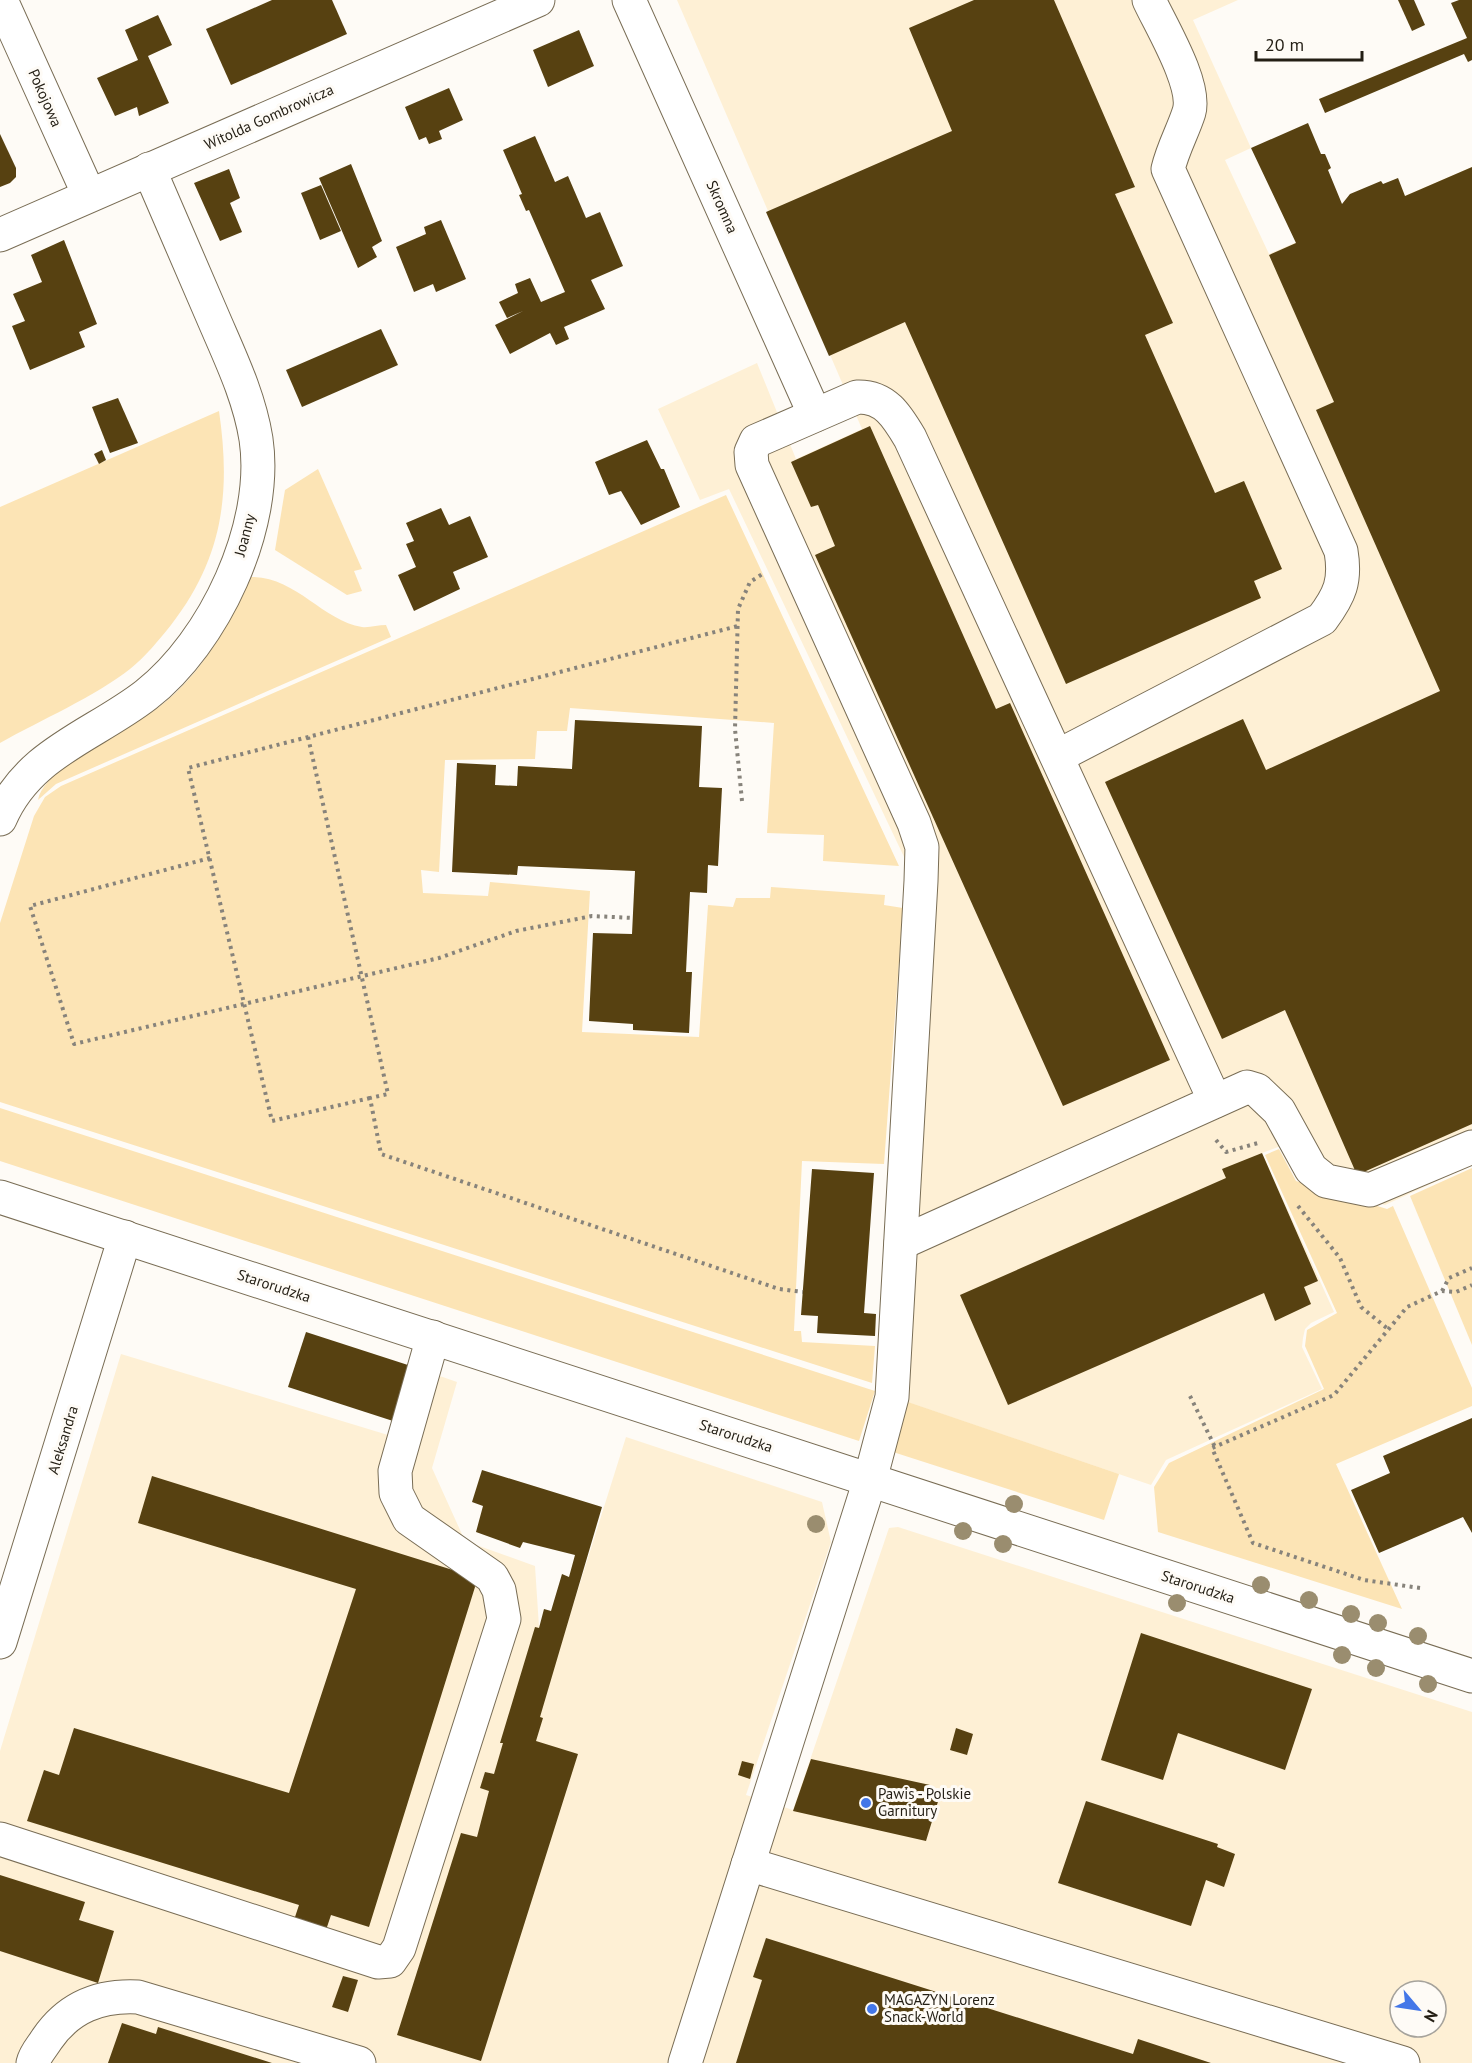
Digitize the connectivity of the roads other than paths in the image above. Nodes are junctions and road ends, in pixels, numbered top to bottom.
1 (1, 0) edge
2 (537, 0) edge
3 (629, 0) edge
4 (1149, 0) edge
5 (149, 169) junction
6 (89, 195) junction
7 (0, 235) edge
8 (815, 415) junction
9 (1058, 756) junction
10 (0, 819) edge
11 (1204, 1106) junction
12 (1472, 1147) edge
13 (0, 1197) edge
14 (125, 1237) junction
15 (901, 1243) junction
16 (434, 1337) junction
17 (870, 1480) junction
18 (0, 1642) edge
19 (1472, 1676) edge
20 (0, 1839) edge
21 (748, 1864) junction
22 (33, 2063) edge
23 (359, 2063) edge
24 (685, 2063) edge
25 (1403, 2063) edge

1 - 6 street, Pokojowa
2 - 5 street, Witolda Gombrowicza
3 - 8 street, Skromna
4 - 9 street
5 - 6 street, Witolda Gombrowicza
5 - 10 street, Joanny
6 - 7 street, Witolda Gombrowicza
8 - 9 street
8 - 15 street
9 - 11 street
11 - 12 street
11 - 15 street
13 - 14 street, Starorudzka
14 - 16 street, Starorudzka
14 - 18 street, Aleksandra
15 - 17 street
16 - 17 street, Starorudzka
16 - 20 street
17 - 19 street, Starorudzka
17 - 21 street
21 - 24 street
21 - 25 street
22 - 23 street

